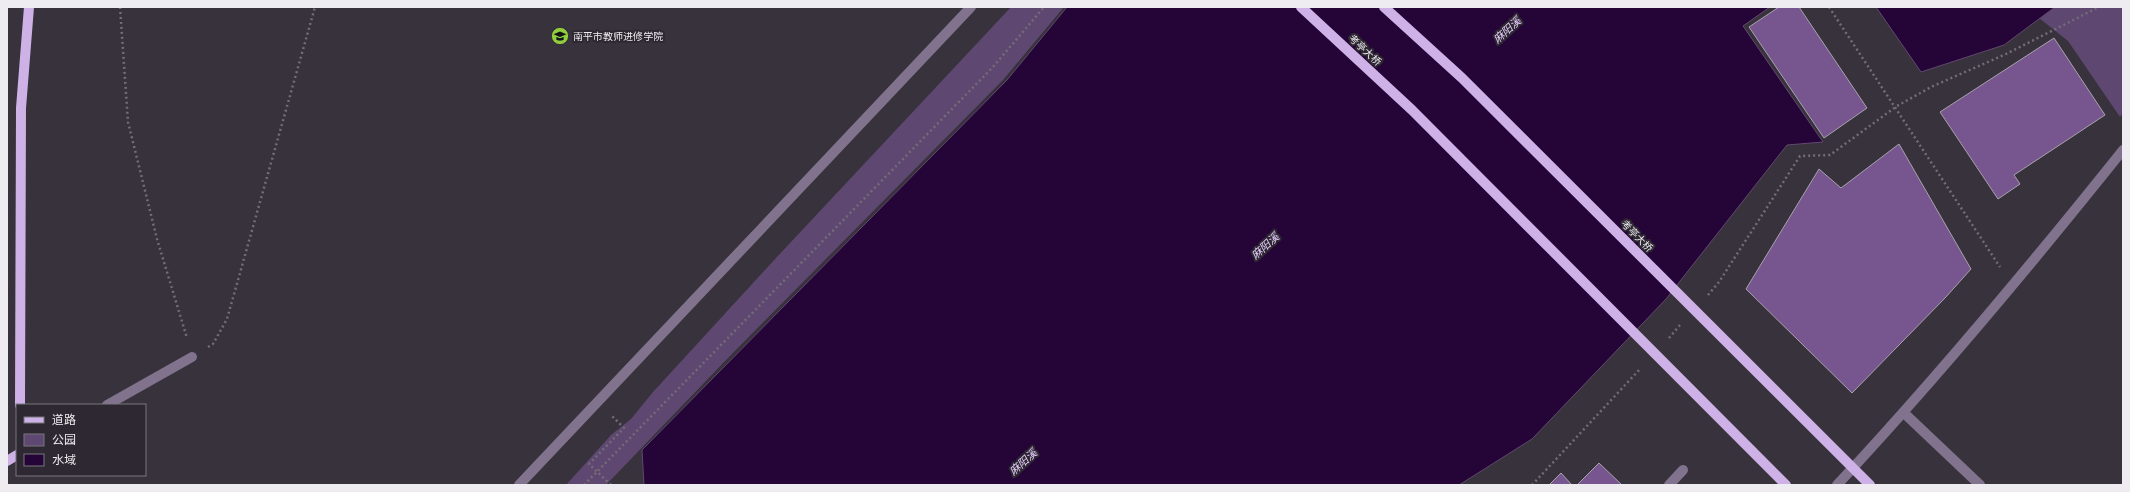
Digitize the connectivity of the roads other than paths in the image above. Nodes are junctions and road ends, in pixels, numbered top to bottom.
1 (29, 7) edge
2 (971, 7) edge
3 (1301, 7) edge
4 (1384, 7) edge
5 (2123, 150) edge
6 (192, 357) road end
7 (20, 404) edge
8 (109, 404) edge
9 (1904, 413) junction
10 (16, 456) edge
11 (7, 461) edge
12 (1683, 470) dead end
13 (519, 485) edge
14 (1669, 485) edge
15 (1786, 485) edge
16 (1837, 485) edge
17 (1870, 485) edge
18 (1980, 485) edge

1 - 7 main road
2 - 13 street
3 - 15 main road, 考亭大桥
4 - 17 main road, 考亭大桥, bridge
5 - 9 street
6 - 8 street
9 - 16 street
9 - 18 street
10 - 11 main road
12 - 14 street

